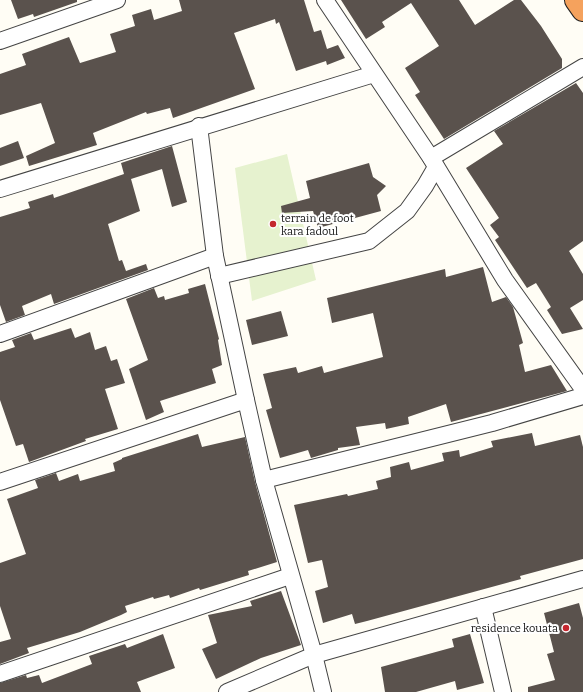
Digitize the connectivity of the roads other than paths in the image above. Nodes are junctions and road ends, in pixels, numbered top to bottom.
1 (117, 0) edge
2 (325, 0) edge
3 (576, 0) edge
4 (583, 10) edge
5 (0, 41) edge
6 (583, 67) edge
7 (374, 74) junction
8 (199, 126) junction
9 (434, 163) junction
10 (0, 189) edge
11 (215, 256) junction
12 (219, 276) junction
13 (0, 334) edge
14 (583, 389) edge
15 (583, 396) edge
16 (246, 400) junction
17 (264, 480) junction
18 (0, 482) edge
19 (290, 576) junction
20 (583, 579) edge
21 (483, 608) junction
22 (314, 655) junction
23 (0, 674) edge
24 (227, 692) edge
25 (323, 692) edge
26 (503, 692) edge

1 - 5 street
2 - 7 street
3 - 4 highway
6 - 9 street
7 - 8 street
7 - 9 street
8 - 10 street
8 - 11 street
9 - 12 street
9 - 14 street
11 - 12 street
11 - 13 street
12 - 16 street
15 - 17 street
16 - 17 street
16 - 18 street
17 - 19 street
19 - 22 street
19 - 23 street
20 - 21 street
21 - 22 street
21 - 26 street
22 - 24 street
22 - 25 street

